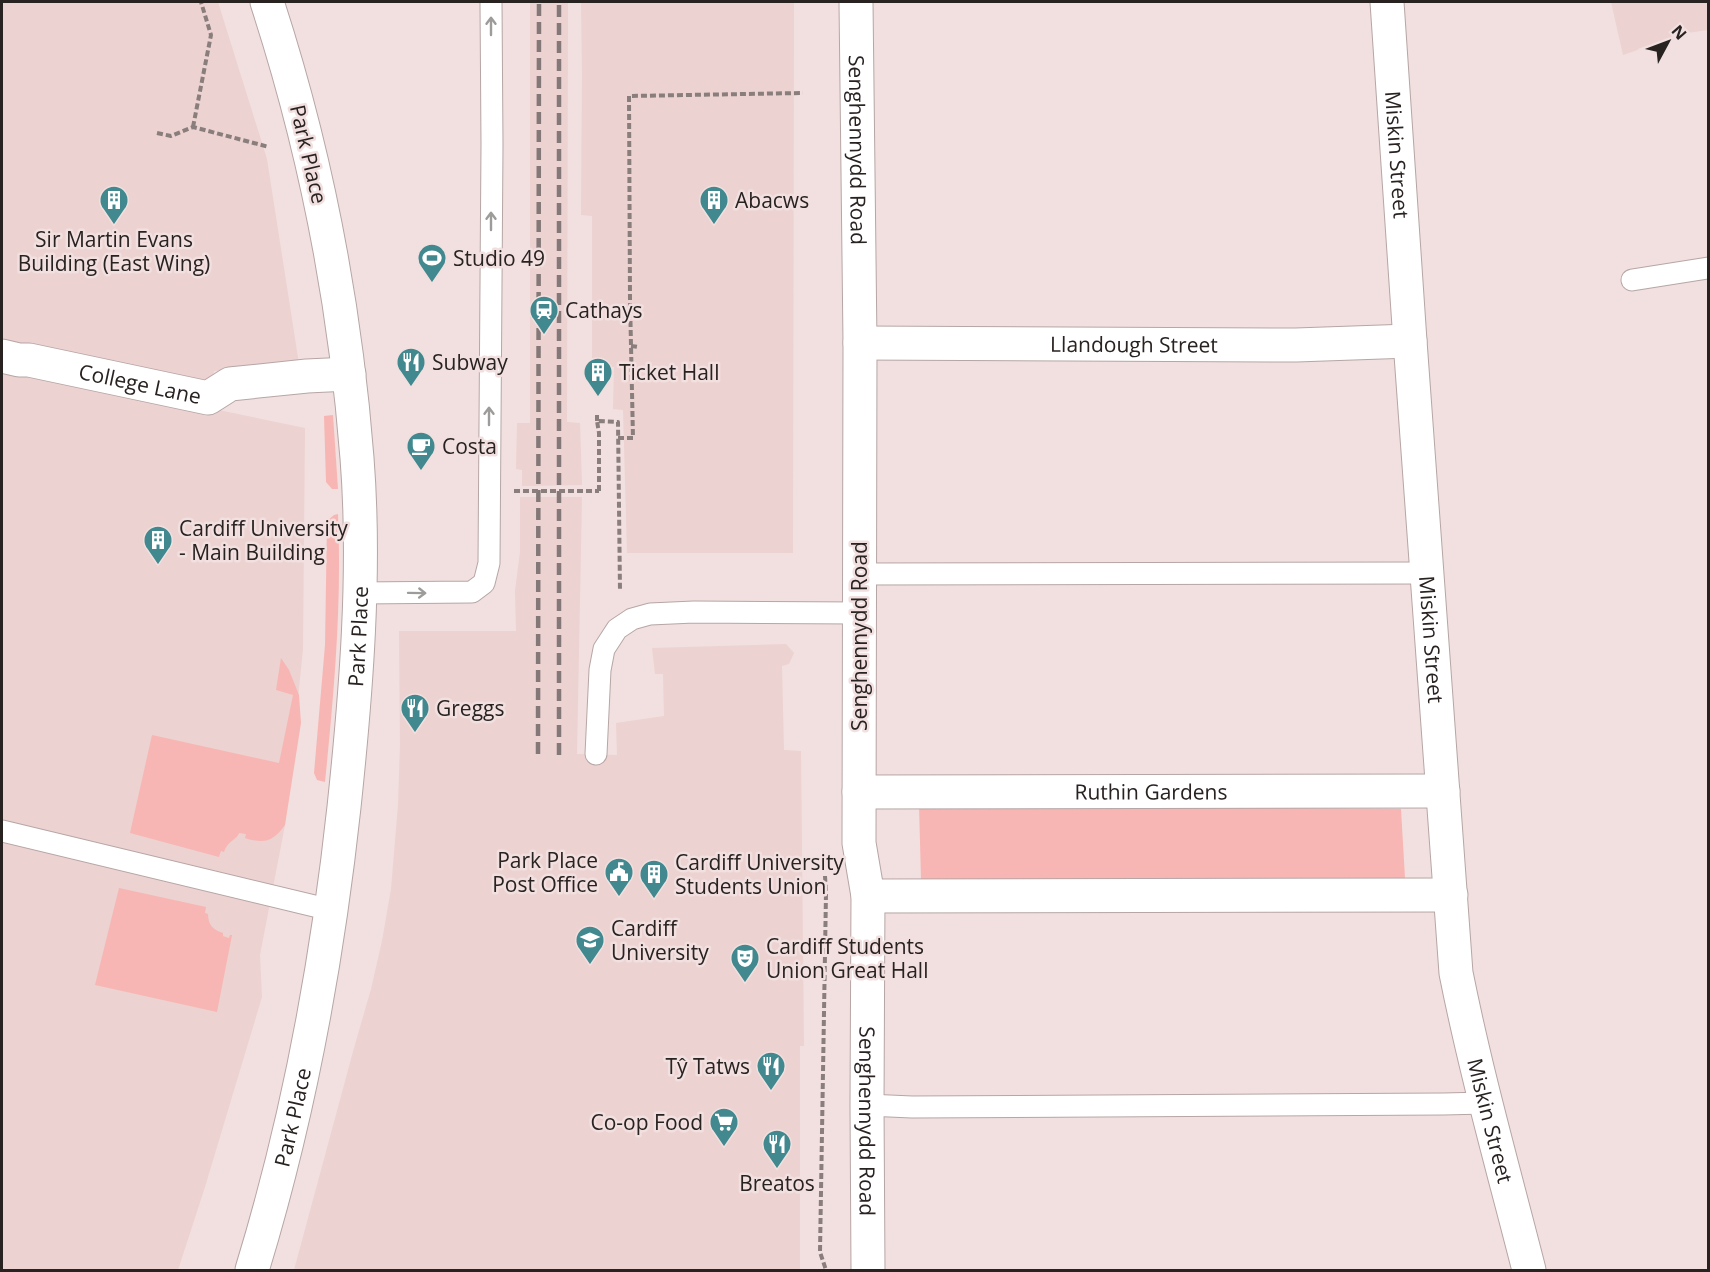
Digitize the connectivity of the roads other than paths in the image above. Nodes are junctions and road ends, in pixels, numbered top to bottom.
1 (267, 2) edge
2 (491, 2) edge
3 (856, 2) edge
4 (1387, 2) edge
5 (1708, 268) edge
6 (1632, 280) dead end
7 (1410, 341) junction
8 (860, 343) junction
9 (2, 356) edge
10 (348, 374) junction
11 (1427, 573) junction
12 (859, 574) junction
13 (359, 593) junction
14 (859, 613) junction
15 (596, 754) dead end
16 (1443, 791) junction
17 (859, 792) junction
18 (2, 831) edge
19 (1451, 895) junction
20 (868, 896) junction
21 (331, 910) junction
22 (1486, 1103) junction
23 (867, 1105) junction
24 (252, 1270) edge
25 (868, 1270) edge
26 (1530, 1270) edge

1 - 10 street, Park Place
13 -> 2 lane
3 - 8 street, Senghennydd Road
4 - 7 street, Miskin Street
5 - 6 lane
7 - 8 street, Llandough Street
7 - 11 street, Miskin Street
8 - 12 street, Senghennydd Road
9 - 10 street, College Lane
10 - 13 street, Park Place
11 - 12 lane
11 - 16 street, Miskin Street
12 - 14 street, Senghennydd Road
13 - 21 street, Park Place
14 - 15 lane
14 - 17 street, Senghennydd Road
16 - 17 street, Ruthin Gardens
16 - 19 street, Miskin Street
17 - 20 street, Senghennydd Road
18 - 21 lane
19 - 20 street
19 - 22 street, Miskin Street
20 - 23 street, Senghennydd Road
21 - 24 street, Park Place
22 - 23 lane
22 - 26 street, Miskin Street
23 - 25 street, Senghennydd Road

